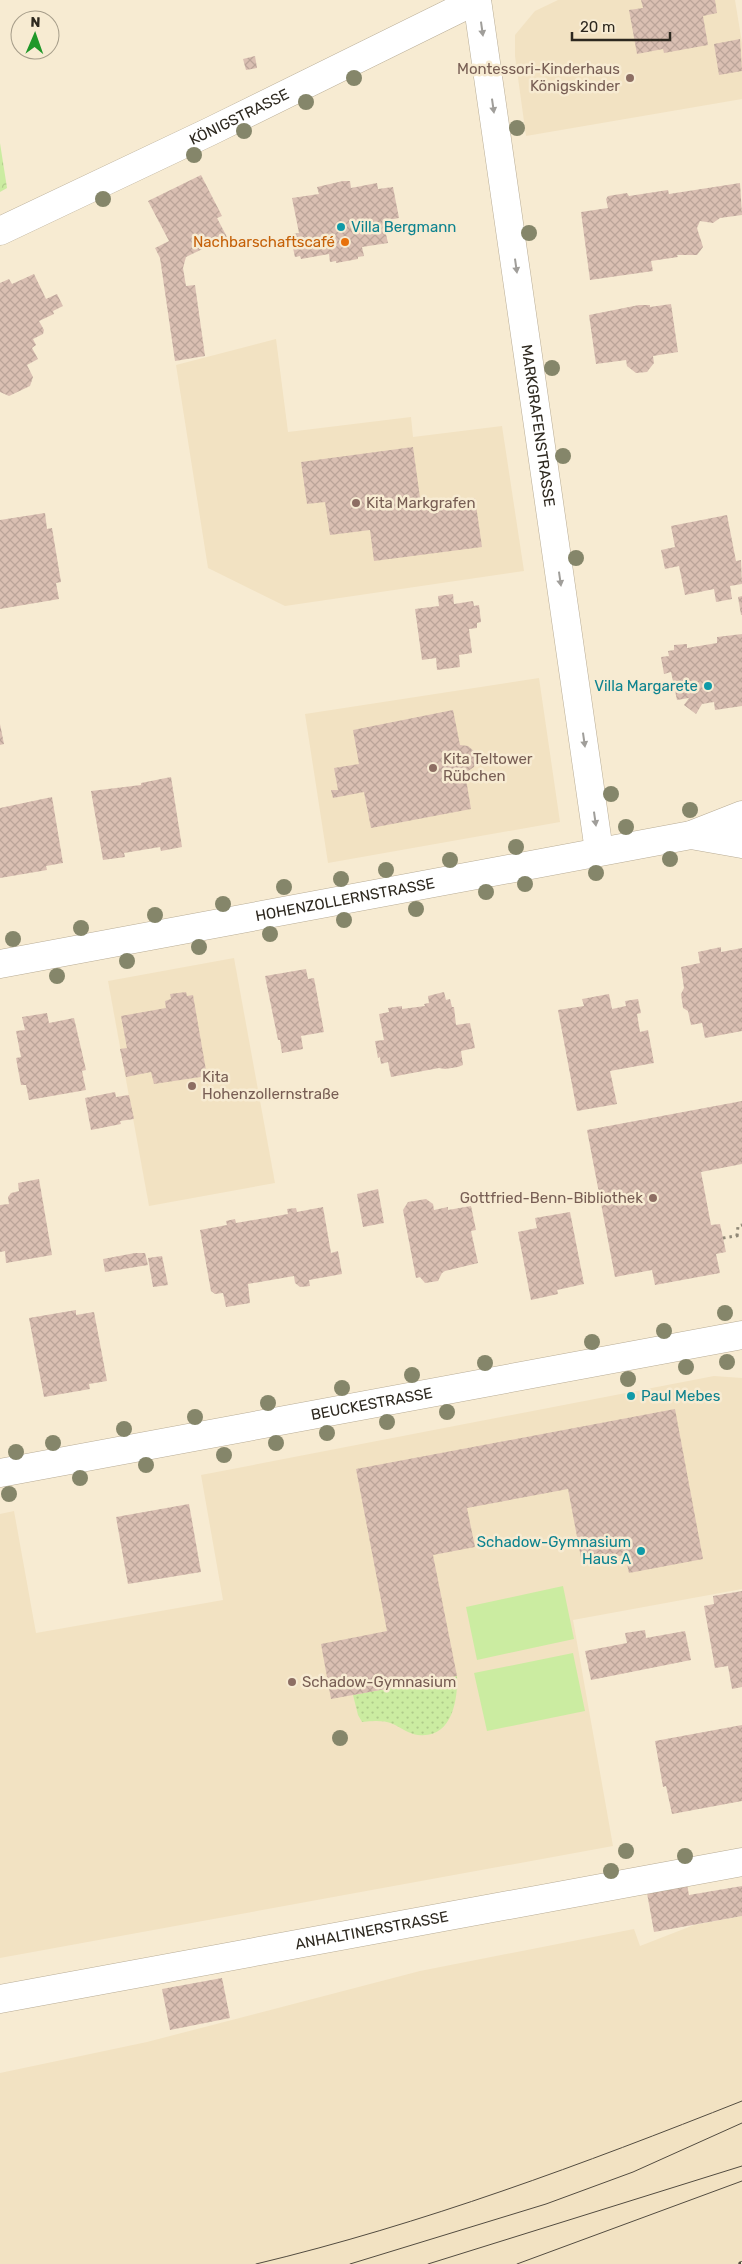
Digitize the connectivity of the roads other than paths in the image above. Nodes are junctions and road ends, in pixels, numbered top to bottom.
1 (477, 0) edge
2 (0, 231) edge
3 (742, 815) edge
4 (691, 835) junction
5 (742, 844) edge
6 (599, 851) junction
7 (0, 964) edge
8 (742, 1335) edge
9 (0, 1473) edge
10 (742, 1862) edge
11 (0, 1999) edge

1 - 2 street, KÖNIGSTRASSE
1 -> 6 street, MARKGRAFENSTRASSE
3 - 4 street, HOHENZOLLERNSTRASSE
4 - 5 street, HOHENZOLLERNSTRASSE
4 - 6 street, HOHENZOLLERNSTRASSE
6 - 7 street, HOHENZOLLERNSTRASSE
8 - 9 street, BEUCKESTRASSE
10 - 11 street, ANHALTINERSTRASSE

